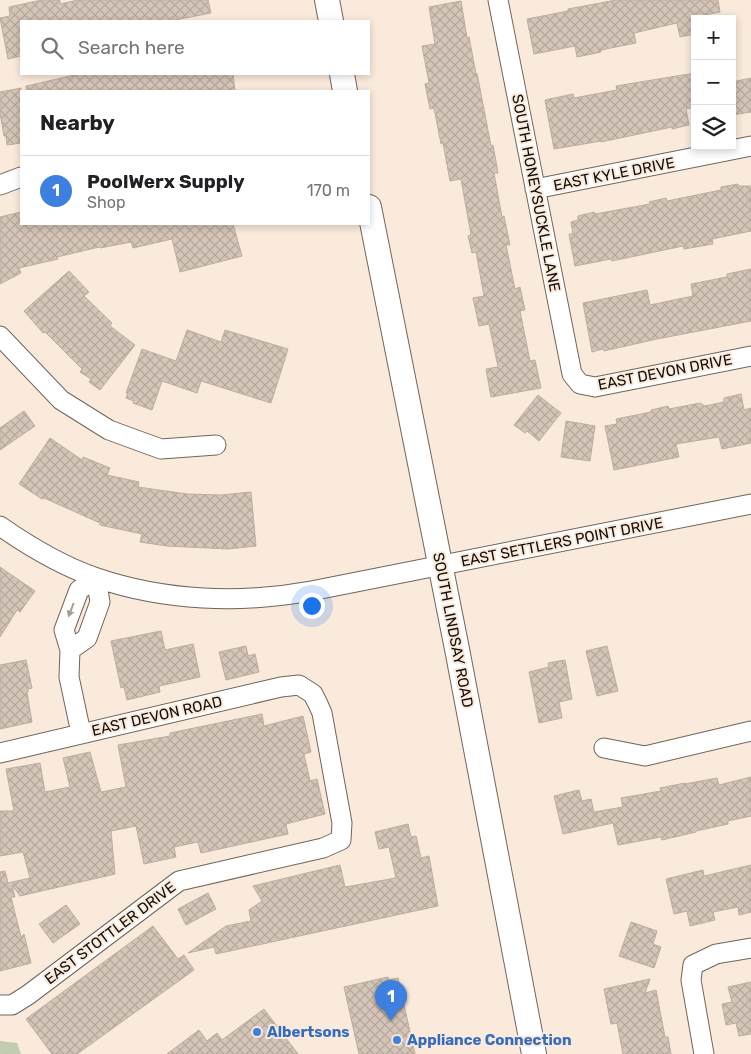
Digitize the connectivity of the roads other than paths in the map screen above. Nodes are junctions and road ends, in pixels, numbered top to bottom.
1 (327, 0) edge
2 (498, 0) edge
3 (331, 20) edge
4 (342, 75) edge
5 (345, 90) edge
6 (751, 146) edge
7 (20, 177) edge
8 (0, 185) edge
9 (535, 189) junction
10 (370, 212) edge
11 (0, 336) edge
12 (751, 356) edge
13 (580, 384) joint
14 (216, 445) dead end
15 (751, 504) edge
16 (0, 526) edge
17 (440, 566) junction
18 (96, 578) junction
19 (751, 731) edge
20 (81, 733) junction
21 (604, 748) dead end
22 (0, 753) edge
23 (340, 840) joint
24 (751, 948) edge
25 (0, 1005) edge
26 (534, 1054) edge
27 (704, 1054) edge

1 - 3 main road
2 - 9 street, SOUTH HONEYSUCKLE LANE
4 - 5 main road
6 - 9 street, EAST KYLE DRIVE
7 - 8 street
9 - 13 street, SOUTH HONEYSUCKLE LANE
10 - 17 main road, SOUTH LINDSAY ROAD
11 - 14 street
12 - 13 street, EAST DEVON DRIVE
15 - 17 street, EAST SETTLERS POINT DRIVE
16 - 18 street, EAST SETTLERS POINT DRIVE
17 - 18 street, EAST SETTLERS POINT DRIVE
17 - 26 main road, SOUTH LINDSAY ROAD
18 - 20 street
19 - 21 street
20 - 22 street, EAST DEVON ROAD
20 - 23 street, EAST DEVON ROAD
23 - 25 street, EAST STOTTLER DRIVE
24 - 27 street

